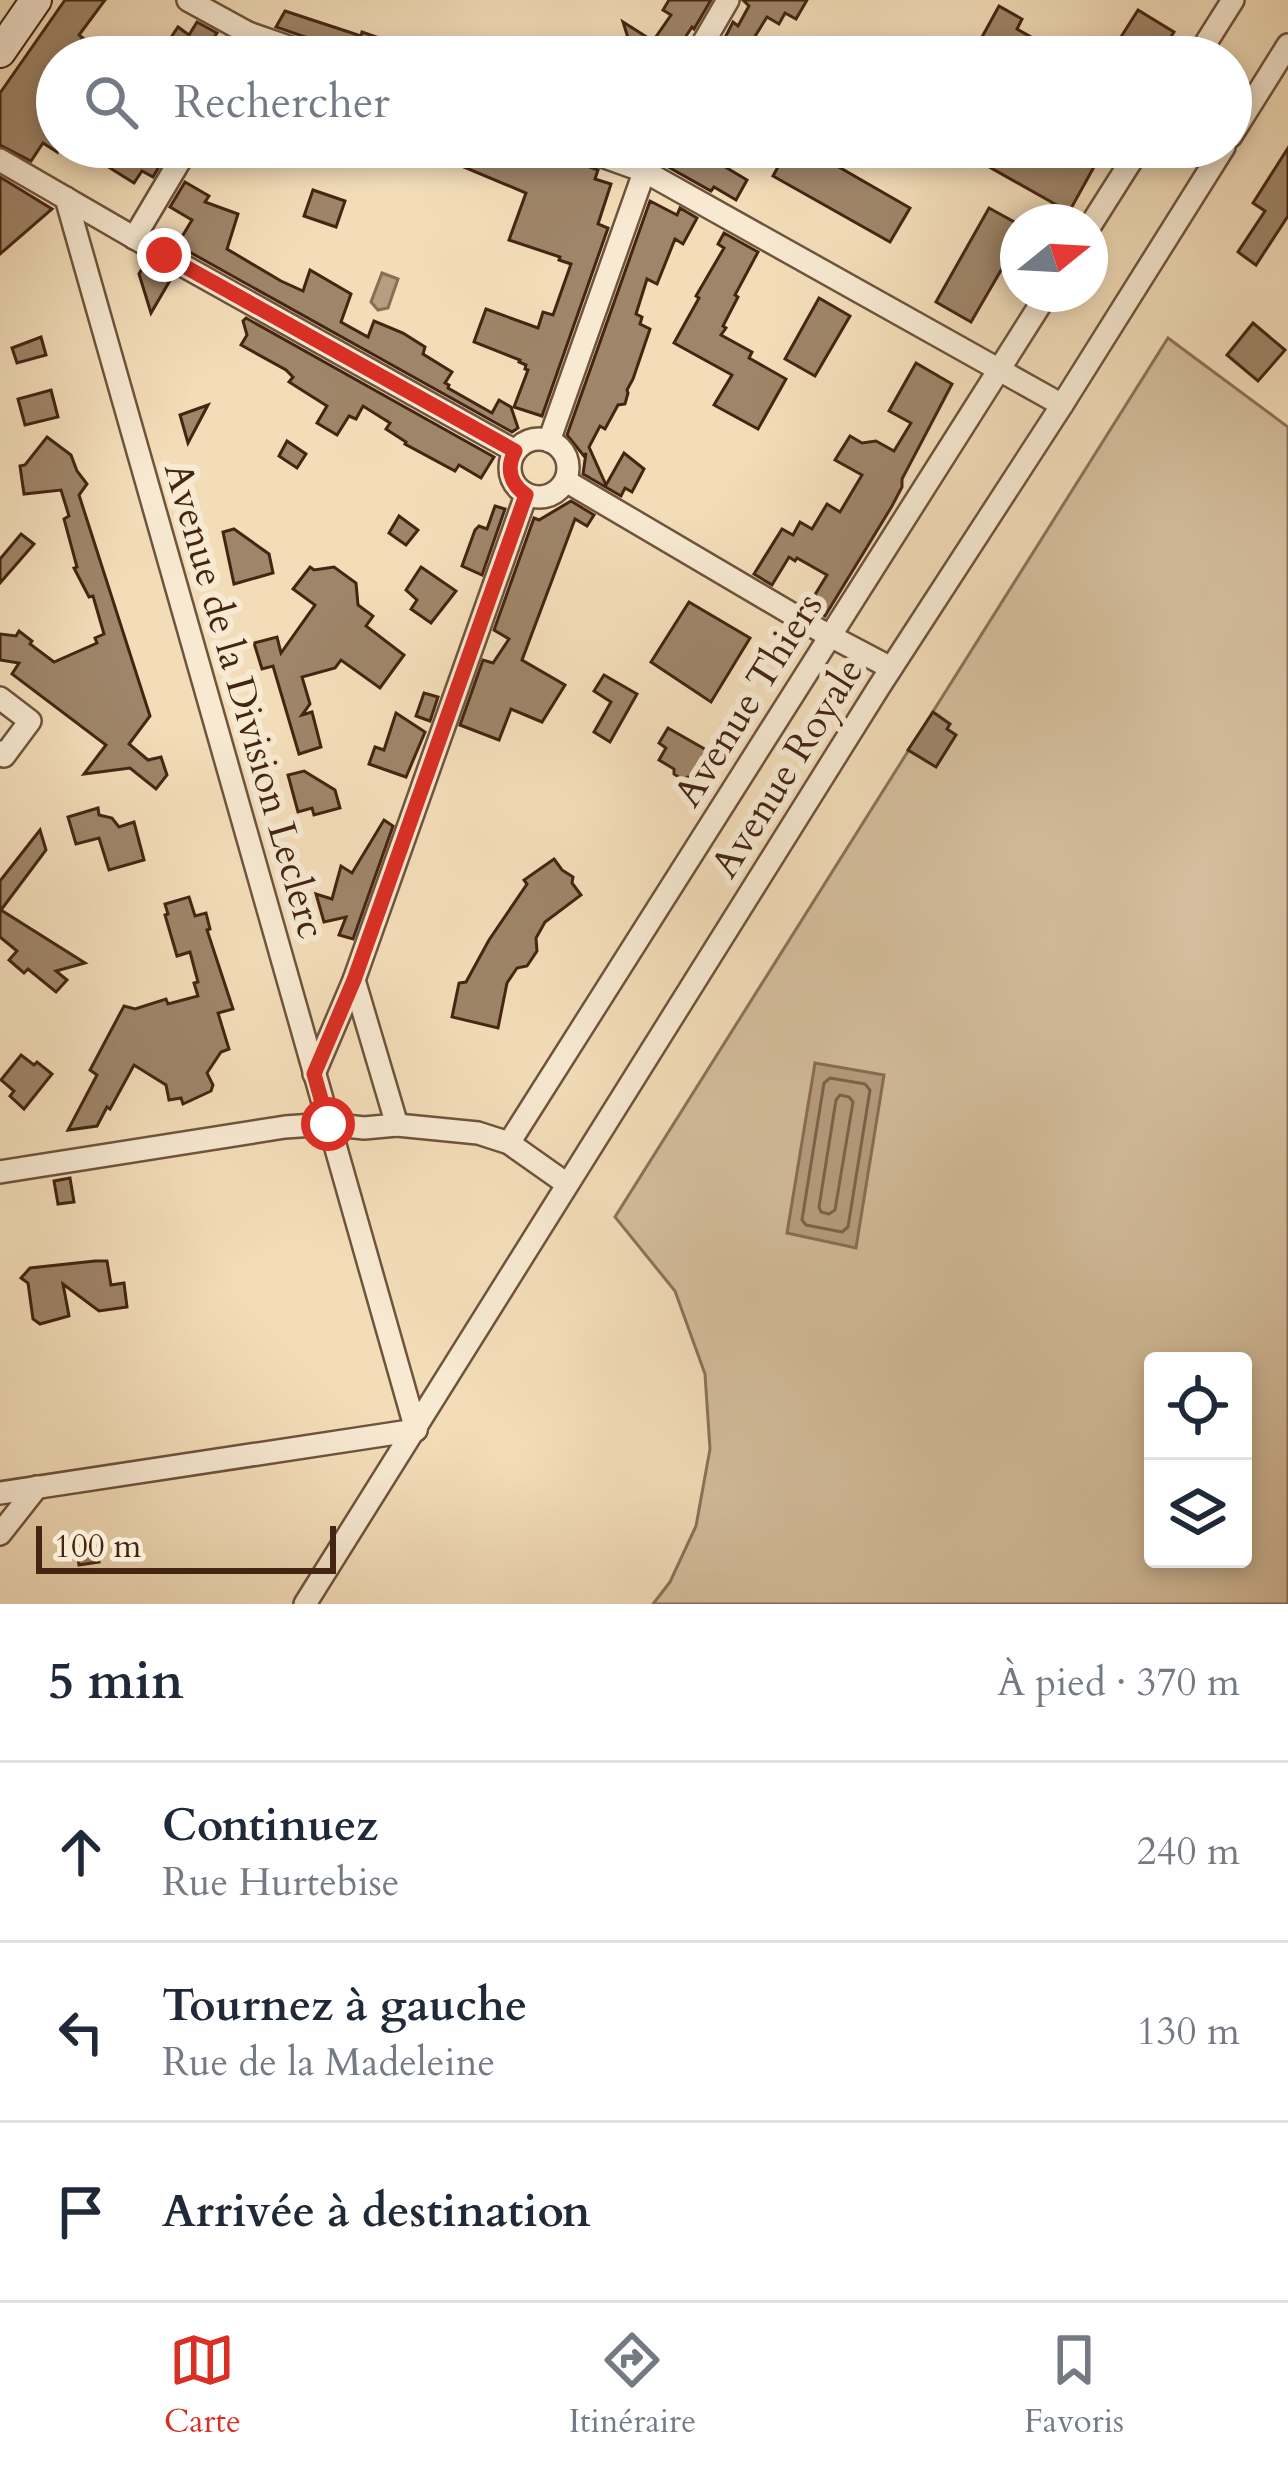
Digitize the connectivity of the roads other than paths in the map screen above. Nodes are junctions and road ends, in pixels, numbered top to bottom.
1 (36, 0) edge
2 (728, 0) edge
3 (1233, 0) edge
4 (194, 1) edge
5 (248, 33) joint
6 (257, 36) edge
7 (707, 36) edge
8 (1210, 36) edge
9 (1288, 44) edge
10 (0, 52) edge
11 (1252, 102) edge
12 (0, 160) edge
13 (176, 168) edge
14 (636, 168) edge
15 (645, 168) edge
16 (1127, 168) edge
17 (1211, 168) edge
18 (644, 171) junction
19 (66, 198) junction
20 (1104, 204) edge
21 (134, 238) junction
22 (1036, 312) edge
23 (999, 370) junction
24 (1062, 406) junction
25 (550, 441) junction
26 (515, 451) junction
27 (566, 481) junction
28 (526, 495) junction
29 (830, 636) junction
30 (891, 668) junction
31 (0, 698) edge
32 (0, 752) edge
33 (354, 980) junction
34 (314, 1074) junction
35 (328, 1124) junction
36 (397, 1125) junction
37 (509, 1143) junction
38 (2, 1169) edge
39 (567, 1184) junction
40 (416, 1430) junction
41 (38, 1487) junction
42 (0, 1493) edge
43 (0, 1534) edge
44 (305, 1604) edge

1 - 10 main road
2 - 7 street
3 - 8 street
4 - 5 street
5 - 6 street
9 - 11 street
12 - 19 street
13 - 21 street
14 - 18 street
15 - 18 street
16 - 20 street
17 - 24 street, Avenue Royale
18 - 23 street
18 - 25 street
19 - 21 street
19 - 34 street, Avenue de la Division Leclerc
21 - 26 street
22 - 23 street, Avenue Thiers
23 - 24 street
23 - 29 street, Avenue Thiers
24 - 30 street, Avenue Royale
25 - 26 street
25 - 27 street
26 - 28 street
27 - 28 street
27 - 29 street
28 - 33 street
29 - 30 street
29 - 37 street, Avenue Thiers
30 - 39 street, Avenue Royale
31 - 32 street
33 - 34 street
33 - 36 street
34 - 35 street, Avenue de la Division Leclerc
35 - 36 street
35 - 38 street
35 - 40 street, Avenue de la Division Leclerc
36 - 37 street
37 - 39 street
39 - 40 street, Avenue Royale
40 - 41 street
40 - 44 street, Avenue Royale
41 - 42 street
41 - 43 street

